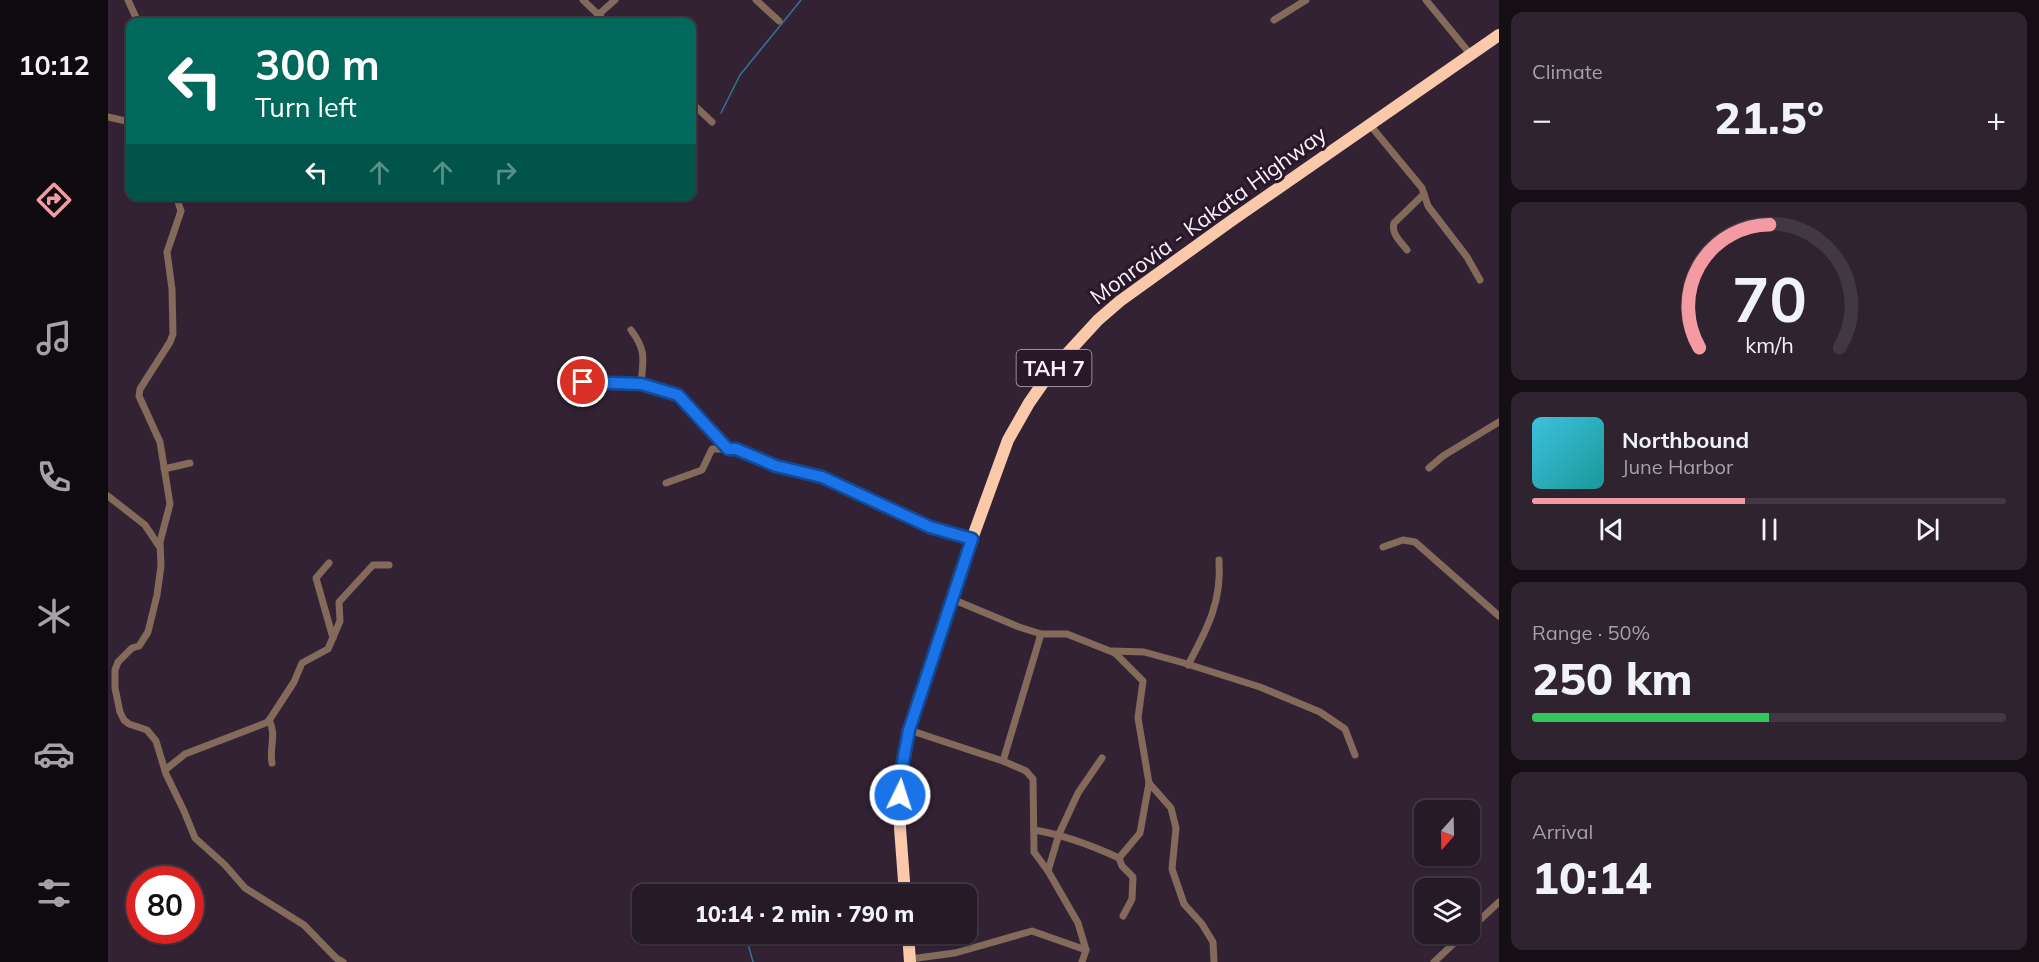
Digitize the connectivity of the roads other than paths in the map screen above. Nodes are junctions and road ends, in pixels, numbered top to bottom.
1 (128, 0) edge
2 (582, 0) edge
3 (615, 0) edge
4 (756, 0) edge
5 (1306, 0) edge
6 (1426, 0) edge
7 (598, 15) junction
8 (136, 18) edge
9 (601, 18) edge
10 (1274, 20) dead end
11 (779, 21) dead end
12 (1499, 35) edge
13 (1472, 55) junction
14 (696, 107) edge
15 (108, 117) edge
16 (126, 121) edge
17 (712, 122) dead end
18 (1370, 125) junction
19 (1424, 194) junction
20 (178, 201) edge
21 (1407, 250) dead end
22 (1480, 280) dead end
23 (631, 330) dead end
24 (583, 382) dead end
25 (641, 384) junction
26 (1499, 422) edge
27 (728, 449) junction
28 (190, 463) dead end
29 (1430, 468) dead end
30 (164, 469) junction
31 (666, 483) dead end
32 (109, 500) edge
33 (972, 539) junction
34 (160, 547) junction
35 (1383, 547) dead end
36 (1219, 561) dead end
37 (329, 563) dead end
38 (389, 565) dead end
39 (952, 599) junction
40 (1499, 616) edge
41 (1041, 634) junction
42 (333, 638) junction
43 (1113, 651) dead end
44 (1188, 664) junction
45 (269, 720) junction
46 (909, 730) junction
47 (1354, 754) dead end
48 (1102, 758) dead end
49 (1003, 760) junction
50 (272, 763) dead end
51 (165, 770) junction
52 (1149, 783) junction
53 (1034, 830) junction
54 (1059, 834) junction
55 (1119, 858) junction
56 (1048, 871) junction
57 (904, 884) edge
58 (1499, 902) edge
59 (1123, 916) dead end
60 (1480, 920) edge
61 (909, 944) edge
62 (1453, 944) edge
63 (1086, 950) junction
64 (910, 960) edge
65 (343, 962) edge
66 (1082, 962) edge
67 (1214, 962) edge
68 (1434, 962) edge

1 - 8 street
2 - 7 street
3 - 7 street
4 - 11 street
5 - 10 street
6 - 13 street
7 - 9 street
12 - 13 highway, Monrovia - Kakata Highway / TAH 7
13 - 18 highway, Monrovia - Kakata Highway / TAH 7
14 - 17 street
15 - 16 street
18 - 19 street
18 - 33 highway, Monrovia - Kakata Highway / TAH 7
19 - 21 street
19 - 22 street
20 - 30 street
23 - 25 street
24 - 25 street
25 - 27 street
26 - 29 street
27 - 31 street
27 - 33 street
28 - 30 street
30 - 34 street
32 - 34 street
33 - 39 highway, Monrovia - Kakata Highway / TAH 7
34 - 51 street
35 - 40 street
36 - 44 street
37 - 42 street
38 - 42 street
39 - 41 street
39 - 46 highway, Monrovia - Kakata Highway / TAH 7
41 - 49 street
41 - 52 street
42 - 45 street
43 - 44 street
44 - 47 street
45 - 50 street
45 - 51 street
46 - 49 street
46 - 57 highway, Monrovia - Kakata Highway / TAH 7
48 - 54 street
49 - 53 street
51 - 65 street
52 - 55 street
52 - 67 street
53 - 54 street
53 - 56 street
54 - 55 street
54 - 56 street
55 - 59 street
56 - 63 street
58 - 60 street
61 - 64 highway
62 - 68 street
63 - 64 street
63 - 66 street

